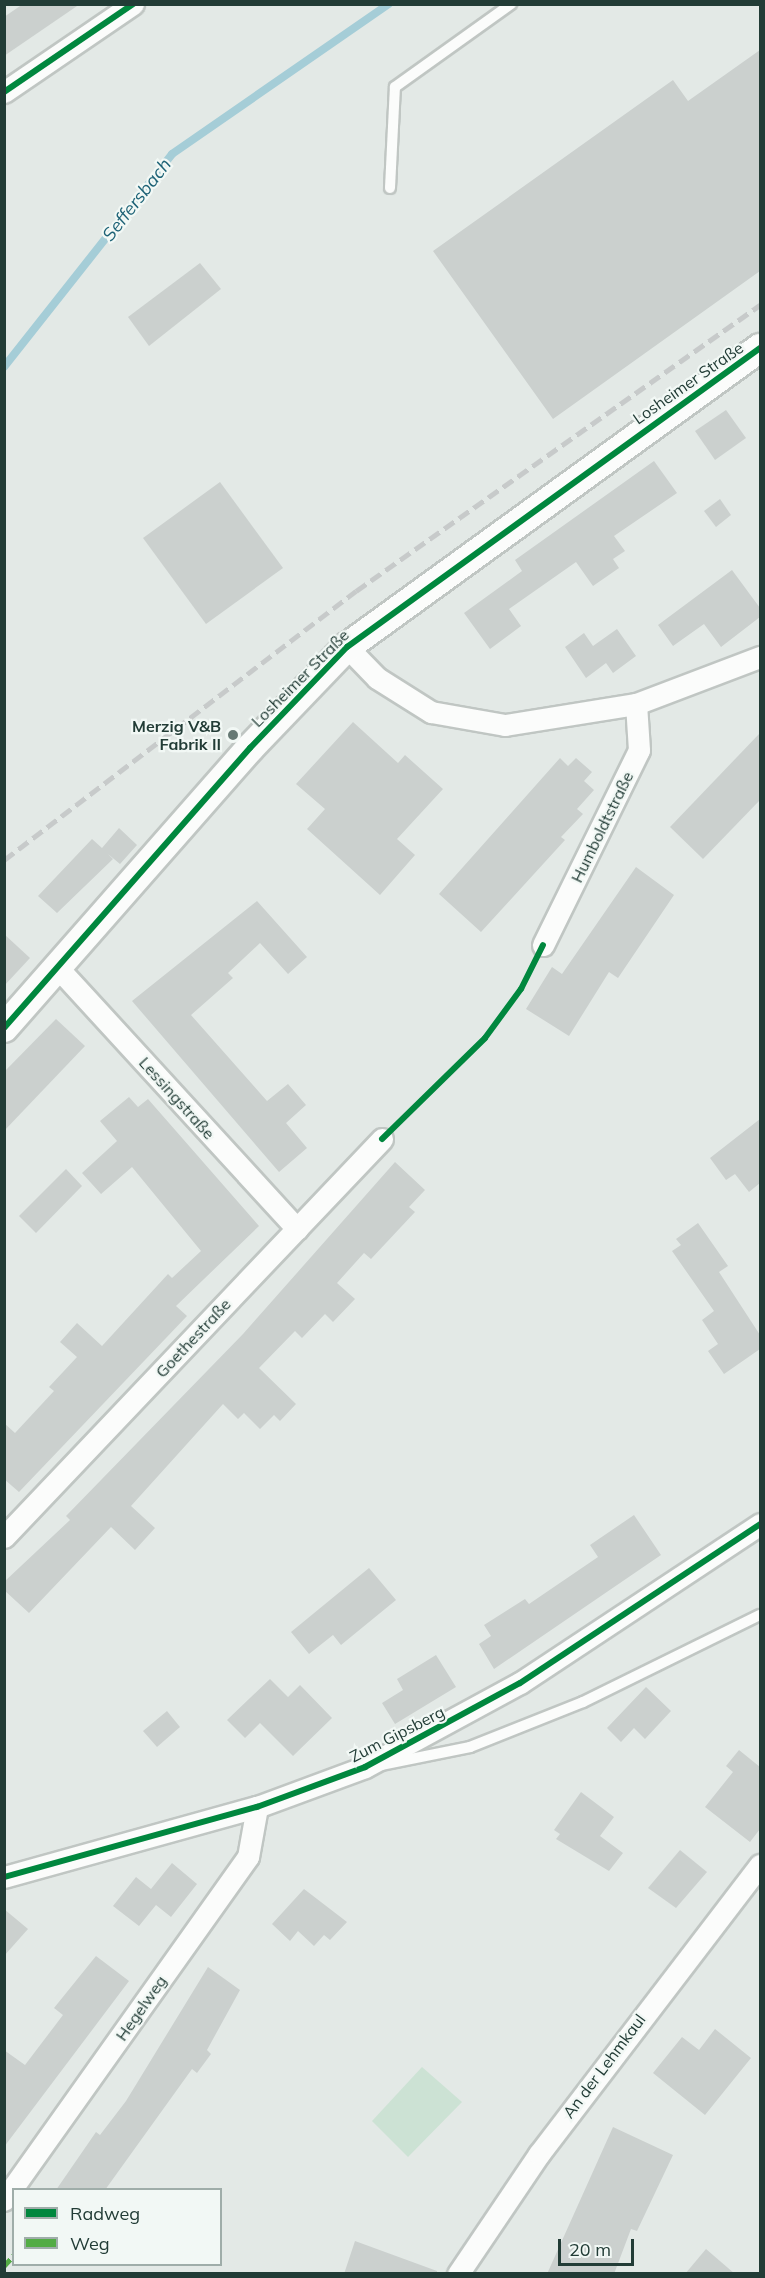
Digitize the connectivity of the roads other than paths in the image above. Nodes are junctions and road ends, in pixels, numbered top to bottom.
1 (133, 4) edge
2 (511, 4) edge
3 (4, 92) edge
4 (390, 188) dead end
5 (760, 348) edge
6 (347, 647) junction
7 (760, 657) edge
8 (636, 704) junction
9 (543, 945) dead end
10 (58, 968) junction
11 (4, 1028) edge
12 (382, 1139) dead end
13 (297, 1229) junction
14 (760, 1524) edge
15 (4, 1537) edge
16 (760, 1615) edge
17 (365, 1767) junction
18 (257, 1807) junction
19 (760, 1865) edge
20 (4, 1877) edge
21 (14, 2188) edge
22 (458, 2274) edge

1 - 3 street
2 - 4 lane
5 - 6 main road, Losheimer Straße
6 - 8 street
6 - 10 main road, Losheimer Straße
7 - 8 street
8 - 9 street, Humboldtstraße
10 - 11 main road, Losheimer Straße
10 - 13 street, Lessingstraße
12 - 13 street, Goethestraße
13 - 15 street, Goethestraße
14 - 17 street, Zum Gipsberg
16 - 17 lane, Zum Gipsberg
17 - 18 street, Zum Gipsberg
18 - 20 street, Zum Gipsberg
18 - 21 street, Hegelweg
19 - 22 street, An der Lehmkaul

